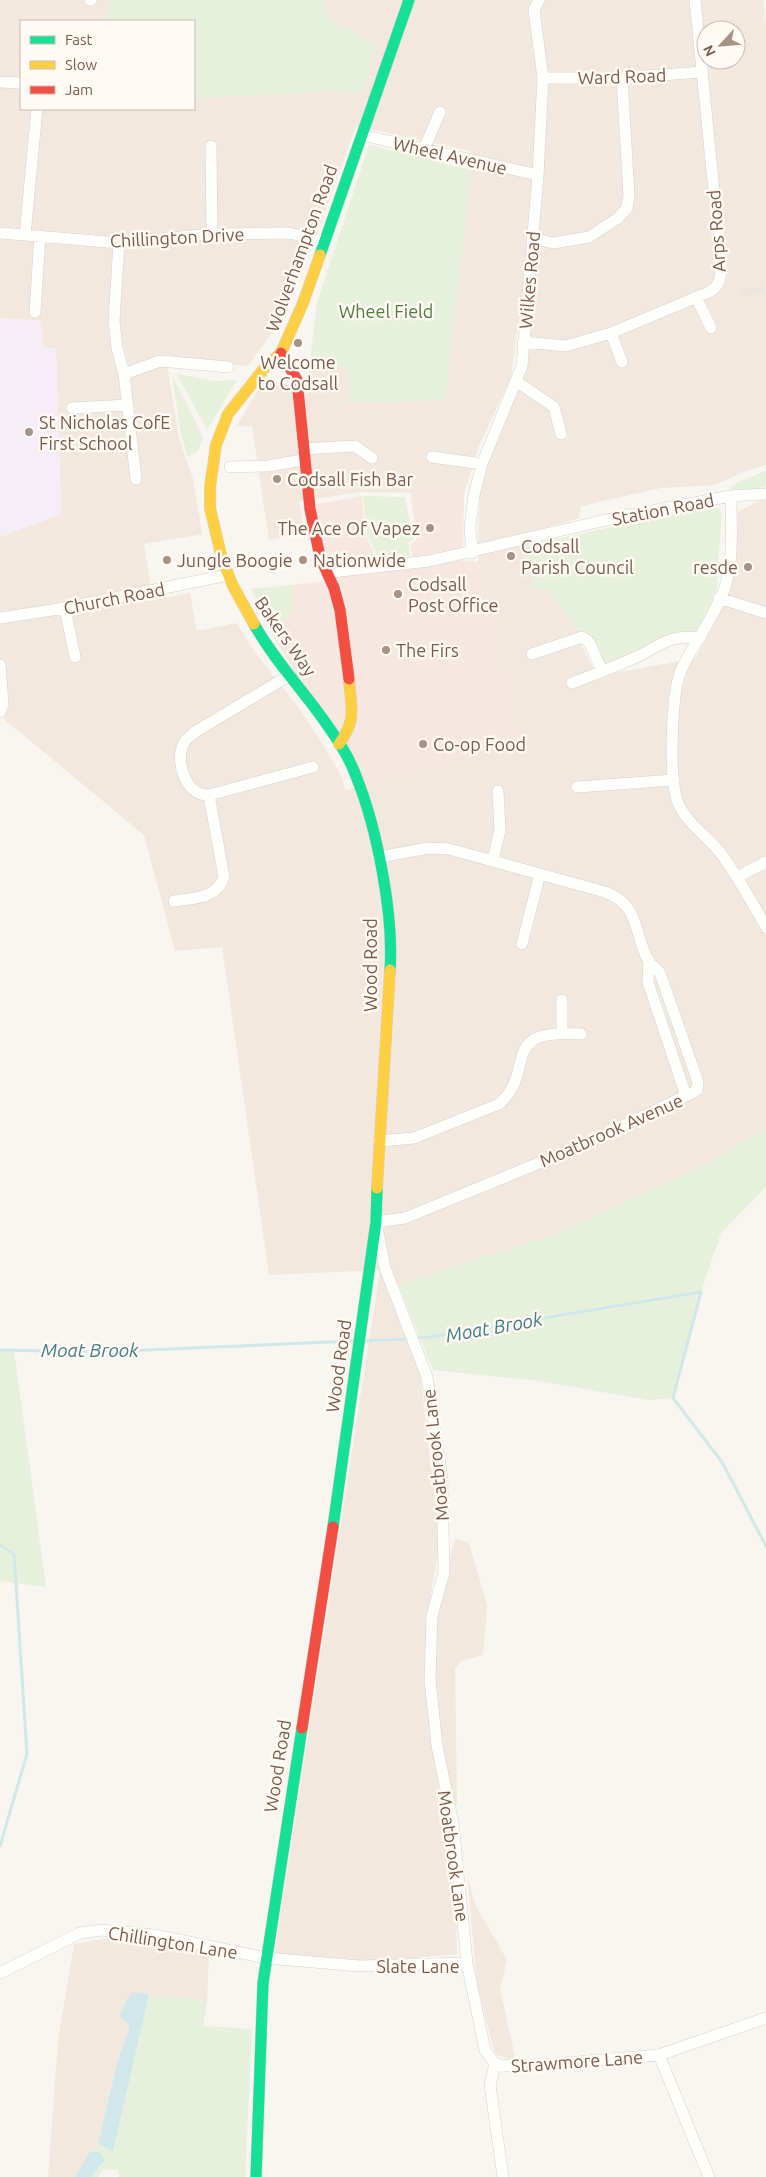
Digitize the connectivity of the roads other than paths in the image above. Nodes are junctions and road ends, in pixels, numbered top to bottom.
1 (409, 0) edge
2 (539, 0) edge
3 (695, 0) edge
4 (701, 72) junction
5 (543, 78) junction
6 (622, 78) junction
7 (0, 82) edge
8 (20, 83) edge
9 (37, 110) edge
10 (440, 112) dead end
11 (362, 135) junction
12 (211, 146) dead end
13 (424, 150) junction
14 (538, 175) junction
15 (0, 233) edge
16 (212, 234) junction
17 (25, 235) junction
18 (40, 236) junction
19 (532, 238) junction
20 (324, 241) junction
21 (119, 243) junction
22 (696, 297) junction
23 (35, 312) dead end
24 (711, 328) dead end
25 (611, 333) junction
26 (523, 342) junction
27 (281, 353) junction
28 (622, 362) dead end
29 (228, 367) dead end
30 (124, 374) junction
31 (516, 382) junction
32 (128, 405) junction
33 (72, 408) dead end
34 (561, 434) dead end
35 (303, 455) junction
36 (432, 457) dead end
37 (372, 458) dead end
38 (482, 464) junction
39 (230, 466) dead end
40 (136, 479) dead end
41 (766, 494) edge
42 (731, 496) junction
43 (472, 552) junction
44 (325, 570) junction
45 (228, 575) junction
46 (720, 598) junction
47 (65, 608) junction
48 (766, 613) edge
49 (0, 618) edge
50 (700, 638) junction
51 (532, 654) dead end
52 (75, 658) dead end
53 (0, 665) edge
54 (602, 671) junction
55 (290, 675) junction
56 (572, 684) dead end
57 (0, 712) edge
58 (339, 744) junction
59 (313, 767) dead end
60 (674, 780) junction
61 (577, 787) dead end
62 (498, 791) dead end
63 (209, 795) junction
64 (379, 856) junction
65 (493, 860) junction
66 (766, 862) edge
67 (540, 874) junction
68 (737, 877) junction
69 (174, 901) dead end
70 (766, 927) edge
71 (522, 944) dead end
72 (562, 1000) dead end
73 (562, 1033) junction
74 (581, 1034) dead end
75 (379, 1141) junction
76 (376, 1222) junction
77 (266, 1958) junction
78 (467, 1963) junction
79 (0, 1973) edge
80 (766, 2018) edge
81 (659, 2055) junction
82 (495, 2064) junction
83 (256, 2177) edge
84 (503, 2177) edge
85 (709, 2177) edge

1 - 11 street, Wolverhampton Road
2 - 5 street, Wilkes Road
3 - 4 street, Arps Road
4 - 6 street, Ward Road
4 - 22 street, Arps Road
5 - 6 street, Ward Road
5 - 14 street, Wilkes Road
6 - 19 street
7 - 8 street
9 - 17 street
10 - 13 street
11 - 13 street, Wheel Avenue
11 - 20 street, Wolverhampton Road
12 - 16 street
13 - 14 street, Wheel Avenue
14 - 19 street, Wilkes Road
15 - 17 street, Chillington Drive
16 - 20 street, Chillington Drive
16 - 21 street, Chillington Drive
17 - 18 street, Chillington Drive
18 - 21 street, Chillington Drive
18 - 23 street
19 - 26 street, Wilkes Road
20 - 27 street, Wolverhampton Road
21 - 30 street
22 - 24 street
22 - 25 street, Arps Road
25 - 26 street, Arps Road
25 - 28 street
26 - 31 street, Wilkes Road
27 - 35 street, Wolverhampton Road
27 - 45 street, Bakers Way
29 - 30 street
30 - 32 street
31 - 34 street
31 - 38 street, Wilkes Road
32 - 33 street
32 - 40 street
35 - 37 street
35 - 39 street
35 - 44 street, Wolverhampton Road
36 - 38 street
38 - 43 street, Wilkes Road
41 - 42 street, Station Road
42 - 43 street, Station Road
42 - 46 street
43 - 44 street, Station Road
44 - 58 street
45 - 47 street, Church Road
45 - 55 street, Bakers Way
46 - 48 street
46 - 50 street
47 - 49 street, Church Road
47 - 52 street
50 - 54 street
50 - 60 street
51 - 54 street
53 - 57 street
54 - 56 street
55 - 58 street, Bakers Way
55 - 63 street
58 - 64 street, Wood Road
59 - 63 street
60 - 61 street
60 - 68 street
62 - 65 street
63 - 69 street
64 - 65 street, Moatbrook Avenue
64 - 75 street, Wood Road
65 - 67 street, Moatbrook Avenue
66 - 68 street
67 - 71 street
67 - 76 street, Moatbrook Avenue
68 - 70 street
72 - 73 street
73 - 74 street
73 - 75 street
75 - 76 street, Wood Road
76 - 77 street, Wood Road
76 - 78 street, Moatbrook Lane
77 - 78 street, Slate Lane
77 - 79 street, Chillington Lane
77 - 83 street, Wood Road
78 - 82 street, Slate Lane
80 - 81 street, Strawmore Lane
81 - 82 street, Strawmore Lane
81 - 85 street
82 - 84 street

